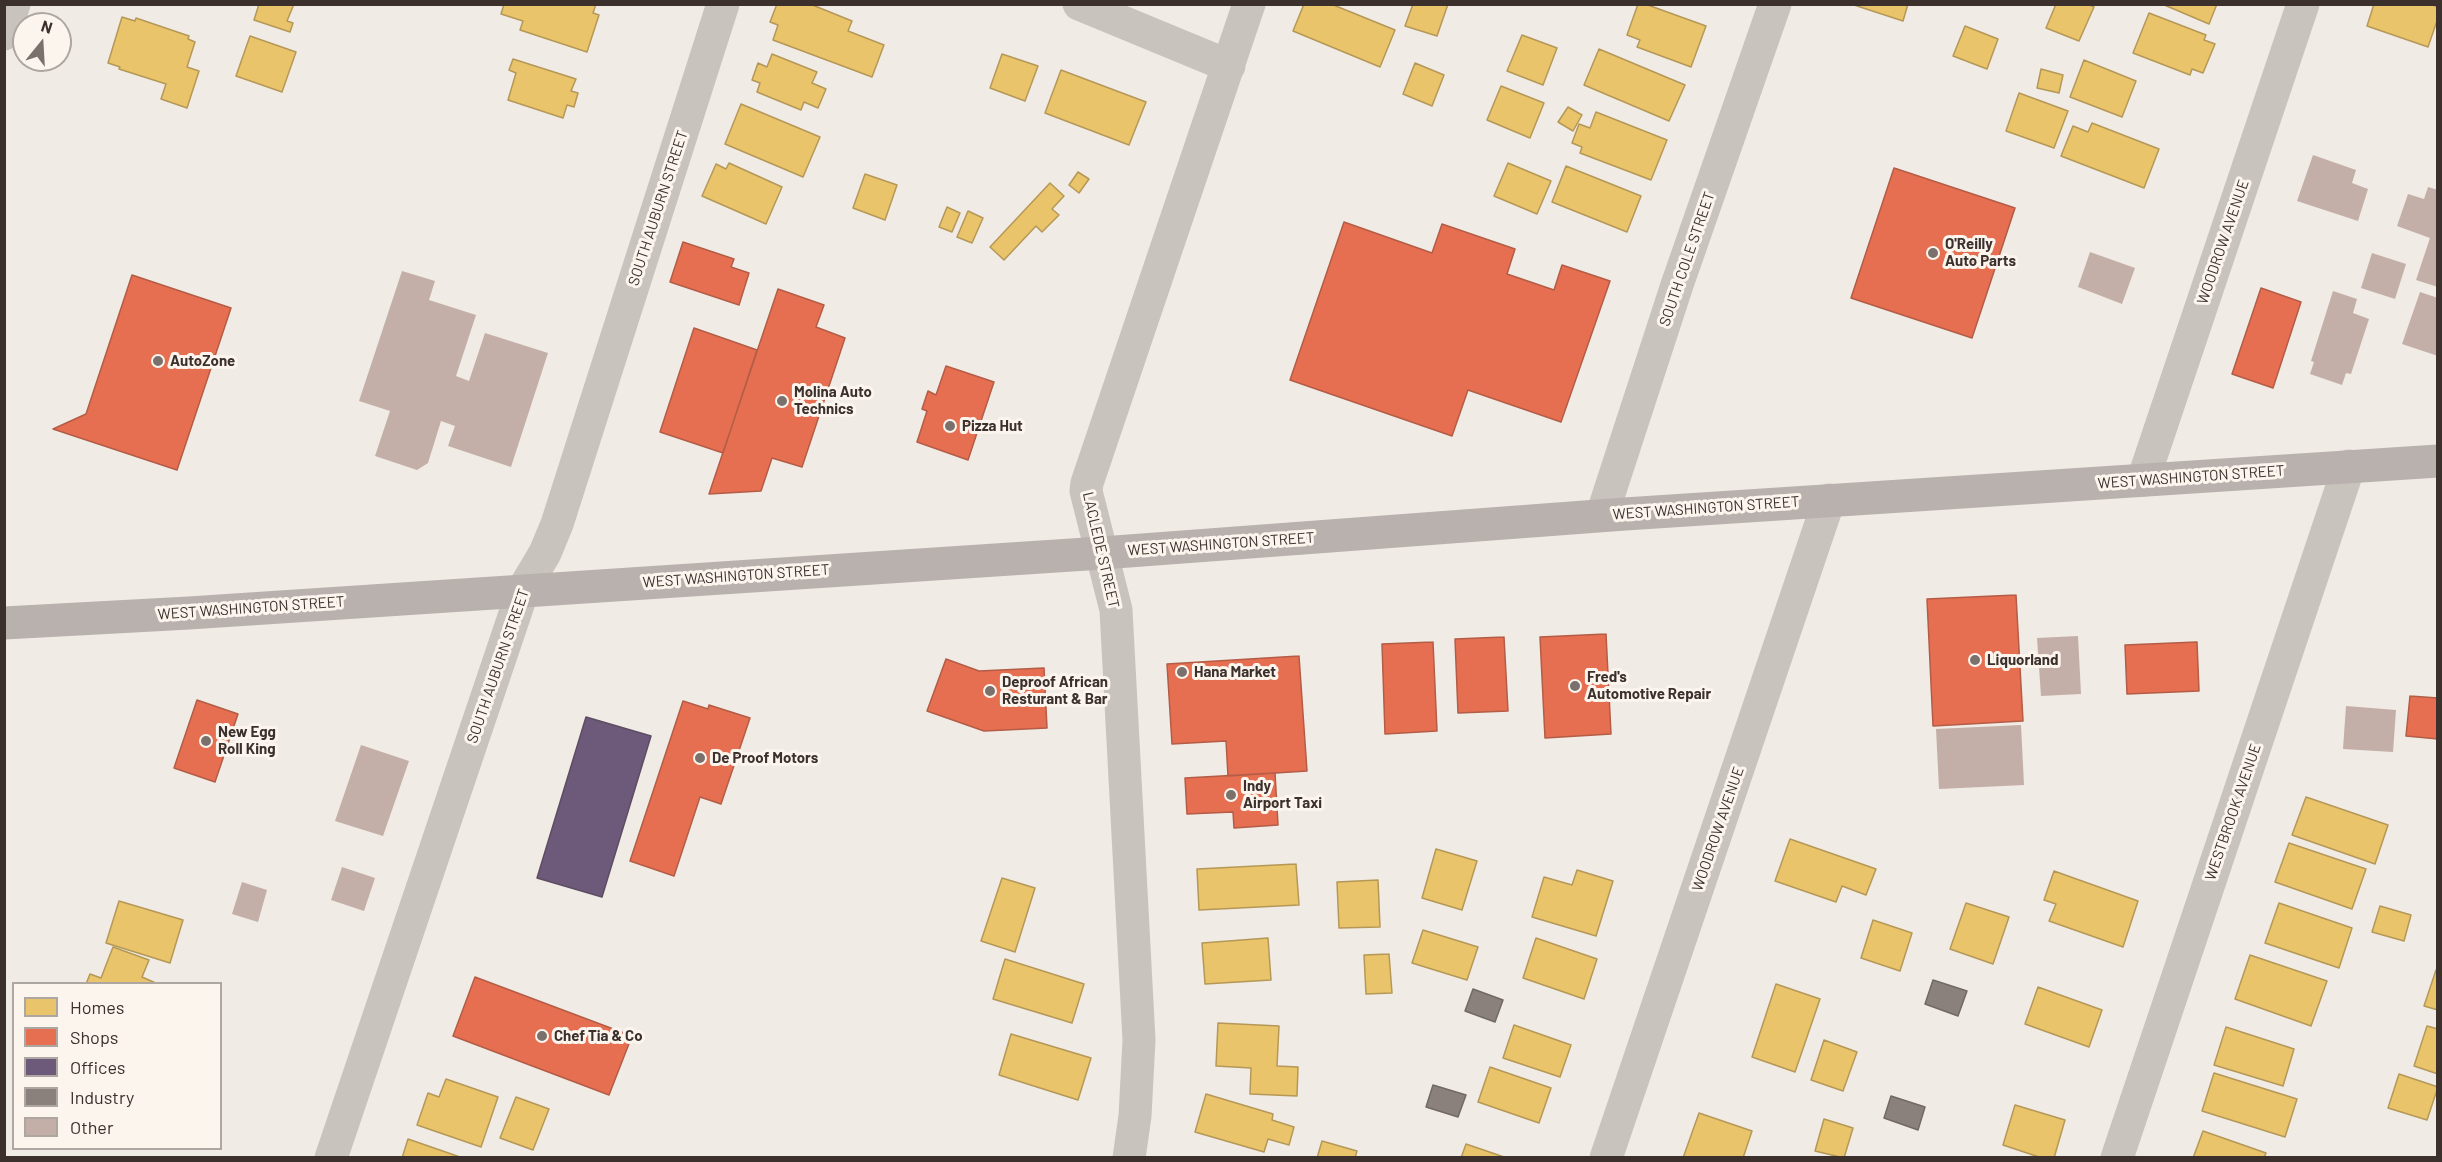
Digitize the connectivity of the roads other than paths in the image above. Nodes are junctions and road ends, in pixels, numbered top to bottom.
1 (14, 4) edge
2 (723, 4) edge
3 (1079, 4) edge
4 (1249, 4) edge
5 (1775, 4) edge
6 (2303, 4) edge
7 (4, 34) edge
8 (1229, 66) junction
9 (2438, 461) edge
10 (2349, 466) junction
11 (2143, 480) junction
12 (1829, 500) junction
13 (1602, 515) junction
14 (1102, 553) junction
15 (523, 590) junction
16 (4, 623) edge
17 (331, 1158) edge
18 (1129, 1158) edge
19 (1606, 1158) edge
20 (2117, 1158) edge

1 - 7 street
2 - 15 street, SOUTH AUBURN STREET
3 - 8 street
4 - 8 street, LACLEDE STREET
5 - 13 street, SOUTH COLE STREET
6 - 11 street, WOODROW AVENUE
8 - 14 street, LACLEDE STREET
9 - 10 main road, WEST WASHINGTON STREET
10 - 11 main road, WEST WASHINGTON STREET
10 - 20 street, WESTBROOK AVENUE
11 - 12 main road, WEST WASHINGTON STREET
12 - 13 main road, WEST WASHINGTON STREET
12 - 19 street, WOODROW AVENUE
13 - 14 main road, WEST WASHINGTON STREET
14 - 15 main road, WEST WASHINGTON STREET
14 - 18 street, LACLEDE STREET
15 - 16 main road, WEST WASHINGTON STREET
15 - 17 street, SOUTH AUBURN STREET

